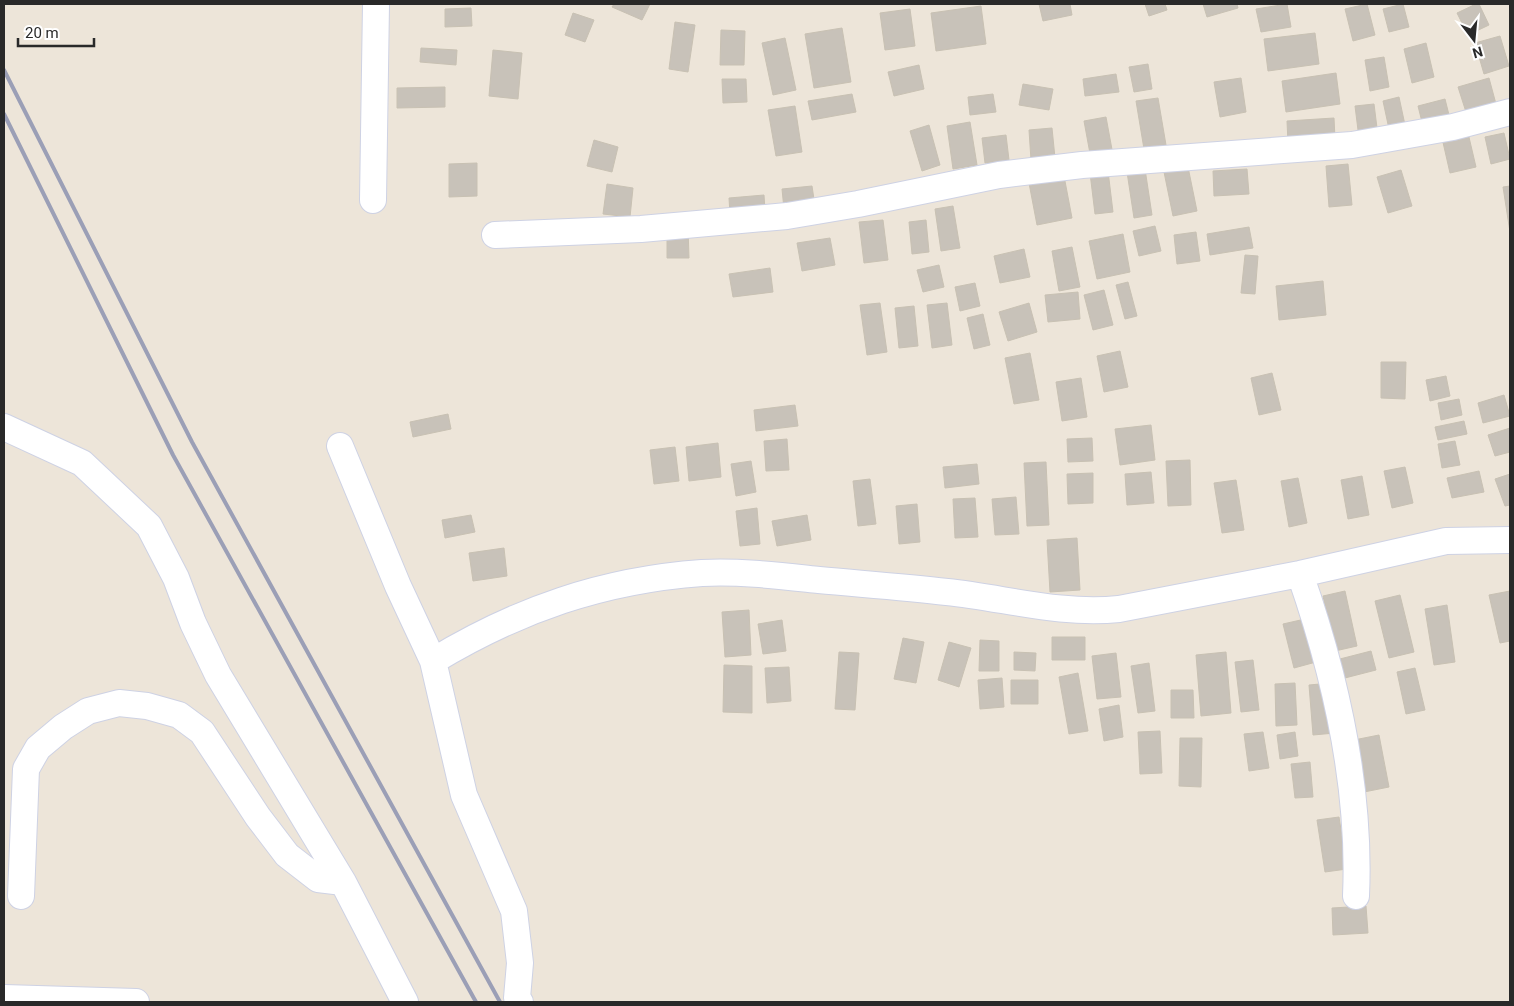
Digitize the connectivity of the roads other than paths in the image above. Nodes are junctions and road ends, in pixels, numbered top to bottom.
1 (376, 4) edge
2 (1510, 112) edge
3 (373, 200) dead end
4 (495, 235) dead end
5 (4, 427) edge
6 (340, 446) dead end
7 (1510, 540) edge
8 (1300, 574) junction
9 (433, 661) junction
10 (343, 882) junction
11 (21, 896) dead end
12 (1356, 896) dead end
13 (4, 998) edge
14 (136, 1002) edge
15 (405, 1002) edge
16 (520, 1002) edge

1 - 3 street
2 - 4 street
5 - 10 street
6 - 9 street
7 - 8 street
8 - 9 street
8 - 12 street
9 - 16 street
10 - 11 street
10 - 15 street
13 - 14 street

